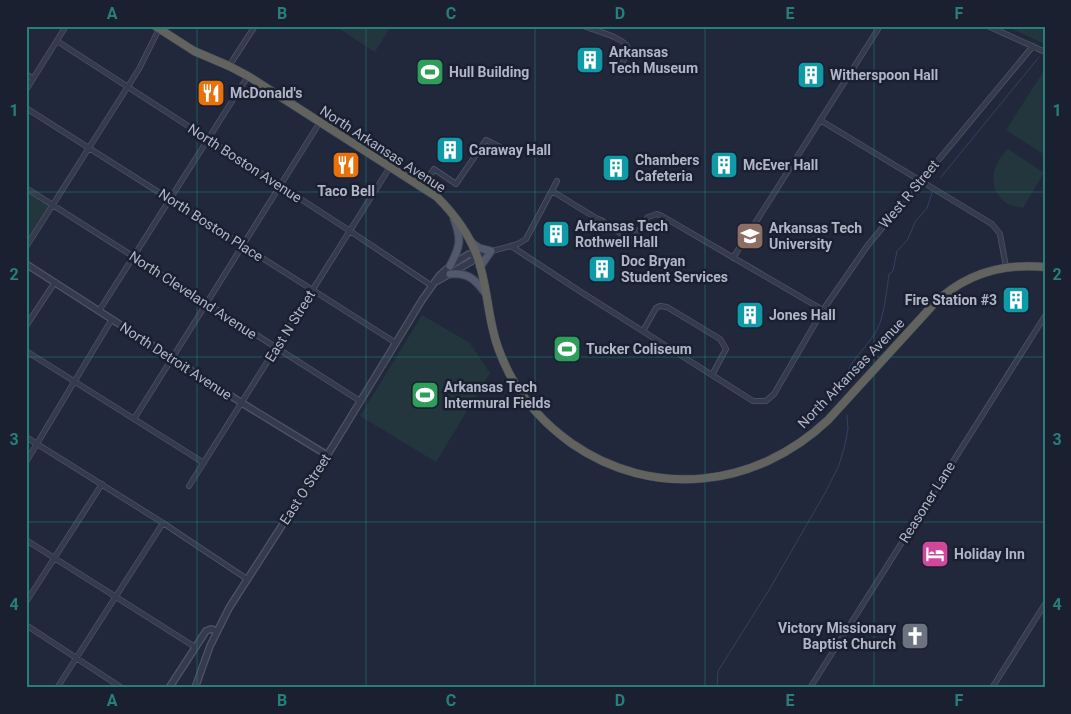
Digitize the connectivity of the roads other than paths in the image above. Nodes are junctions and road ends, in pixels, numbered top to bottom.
1 (255, 26) edge
2 (584, 26) edge
3 (880, 26) edge
4 (988, 26) edge
5 (63, 27) edge
6 (158, 27) edge
7 (57, 41) junction
8 (1033, 46) junction
9 (1045, 52) edge
10 (229, 66) junction
11 (619, 70) dead end
12 (26, 74) edge
13 (248, 76) junction
14 (33, 79) junction
15 (128, 87) junction
16 (26, 90) edge
17 (26, 108) edge
18 (820, 120) junction
19 (320, 122) junction
20 (208, 139) junction
21 (89, 147) junction
22 (502, 148) dead end
23 (390, 167) junction
24 (920, 181) junction
25 (557, 182) dead end
26 (280, 185) junction
27 (422, 187) junction
28 (26, 188) edge
29 (552, 191) junction
30 (170, 199) junction
31 (53, 205) junction
32 (452, 214) junction
33 (350, 231) junction
34 (470, 241) junction
35 (242, 245) junction
36 (511, 246) junction
37 (26, 247) edge
38 (491, 251) junction
39 (477, 255) junction
40 (133, 257) junction
41 (733, 258) junction
42 (26, 264) edge
43 (480, 267) junction
44 (1045, 267) edge
45 (1006, 268) junction
46 (450, 270) junction
47 (55, 282) junction
48 (432, 286) junction
49 (312, 291) junction
50 (486, 294) junction
51 (207, 304) junction
52 (824, 310) junction
53 (99, 311) junction
54 (1045, 316) edge
55 (112, 319) junction
56 (26, 326) edge
57 (643, 332) junction
58 (396, 342) junction
59 (276, 348) junction
60 (26, 351) edge
61 (172, 358) junction
62 (712, 375) junction
63 (75, 382) junction
64 (360, 401) junction
65 (242, 403) junction
66 (134, 419) junction
67 (26, 437) edge
68 (37, 444) junction
69 (327, 455) junction
70 (26, 462) edge
71 (204, 463) junction
72 (102, 484) junction
73 (189, 486) dead end
74 (164, 523) junction
75 (26, 540) edge
76 (55, 558) junction
77 (247, 579) junction
78 (115, 598) junction
79 (26, 602) edge
80 (1045, 604) edge
81 (26, 625) edge
82 (217, 631) junction
83 (195, 647) junction
84 (76, 657) junction
85 (57, 688) edge
86 (122, 688) edge
87 (168, 688) edge
88 (195, 688) edge
89 (810, 688) edge
90 (992, 688) edge

1 - 10 street
2 - 11 street
3 - 18 street
4 - 8 street
5 - 7 street
6 - 10 highway, North Arkansas Avenue
6 - 15 street
7 - 14 street
7 - 15 street, North Boston Avenue
8 - 9 street
8 - 24 street, West R Street
10 - 13 highway, North Arkansas Avenue
12 - 14 street
13 - 19 highway, North Arkansas Avenue
13 - 20 street
14 - 16 street
15 - 20 street, North Boston Avenue
15 - 21 street
17 - 21 street, North Boston Place
18 - 24 street
18 - 41 street
19 - 23 highway, North Arkansas Avenue
19 - 26 street
20 - 26 street, North Boston Avenue
20 - 30 street
21 - 30 street, North Boston Place
21 - 31 street
22 - 27 street
23 - 27 highway, North Arkansas Avenue
23 - 33 street, East N Street
24 - 45 street
24 - 52 street, West R Street
25 - 29 street
26 - 33 street, North Boston Avenue
26 - 35 street
27 - 32 highway, North Arkansas Avenue
28 - 31 street, North Cleveland Avenue
29 - 36 street
29 - 41 street
30 - 35 street, North Boston Place
30 - 40 street
31 - 37 street
31 - 40 street, North Cleveland Avenue
32 - 34 highway, North Arkansas Avenue
32 - 46 main road
33 - 48 street, North Boston Avenue
33 - 49 street, East N Street
34 - 38 main road
34 - 39 highway, North Arkansas Avenue
35 - 49 street, North Boston Place
35 - 51 street
36 - 38 street
36 - 57 street
38 - 39 street
38 - 43 main road
39 - 43 highway, North Arkansas Avenue
39 - 46 street, East O Street
40 - 51 street, North Cleveland Avenue
40 - 53 street
41 - 52 street
42 - 47 street, North Detroit Avenue
43 - 50 highway, North Arkansas Avenue
44 - 45 highway, North Arkansas Avenue
45 - 50 highway, North Arkansas Avenue
46 - 48 street, East O Street
46 - 50 main road
47 - 53 street, North Detroit Avenue
47 - 56 street
48 - 58 street, East O Street
49 - 58 street, North Boston Place
49 - 59 street, East N Street
51 - 59 street, North Cleveland Avenue
51 - 61 street
52 - 62 street, West R Street
53 - 55 street, North Detroit Avenue
54 - 89 street, Reasoner Lane
55 - 61 street, North Detroit Avenue
55 - 63 street
57 - 62 street
57 - 62 street
58 - 64 street, East O Street
59 - 64 street, North Cleveland Avenue
59 - 65 street, East N Street
60 - 63 street
61 - 65 street, North Detroit Avenue
61 - 66 street
63 - 66 street
63 - 68 street
64 - 69 street, East O Street
65 - 69 street, North Detroit Avenue
65 - 71 street, East N Street
66 - 71 street
67 - 68 street
68 - 70 street
68 - 72 street
69 - 77 street, East O Street
71 - 73 street, East N Street
72 - 74 street
72 - 76 street
74 - 77 street
74 - 78 street
75 - 76 street
76 - 78 street
76 - 79 street
77 - 82 street, East O Street
78 - 83 street
78 - 84 street
80 - 90 street
81 - 84 street
82 - 83 street, East O Street
82 - 88 street
83 - 87 street, East O Street
84 - 85 street
84 - 86 street

